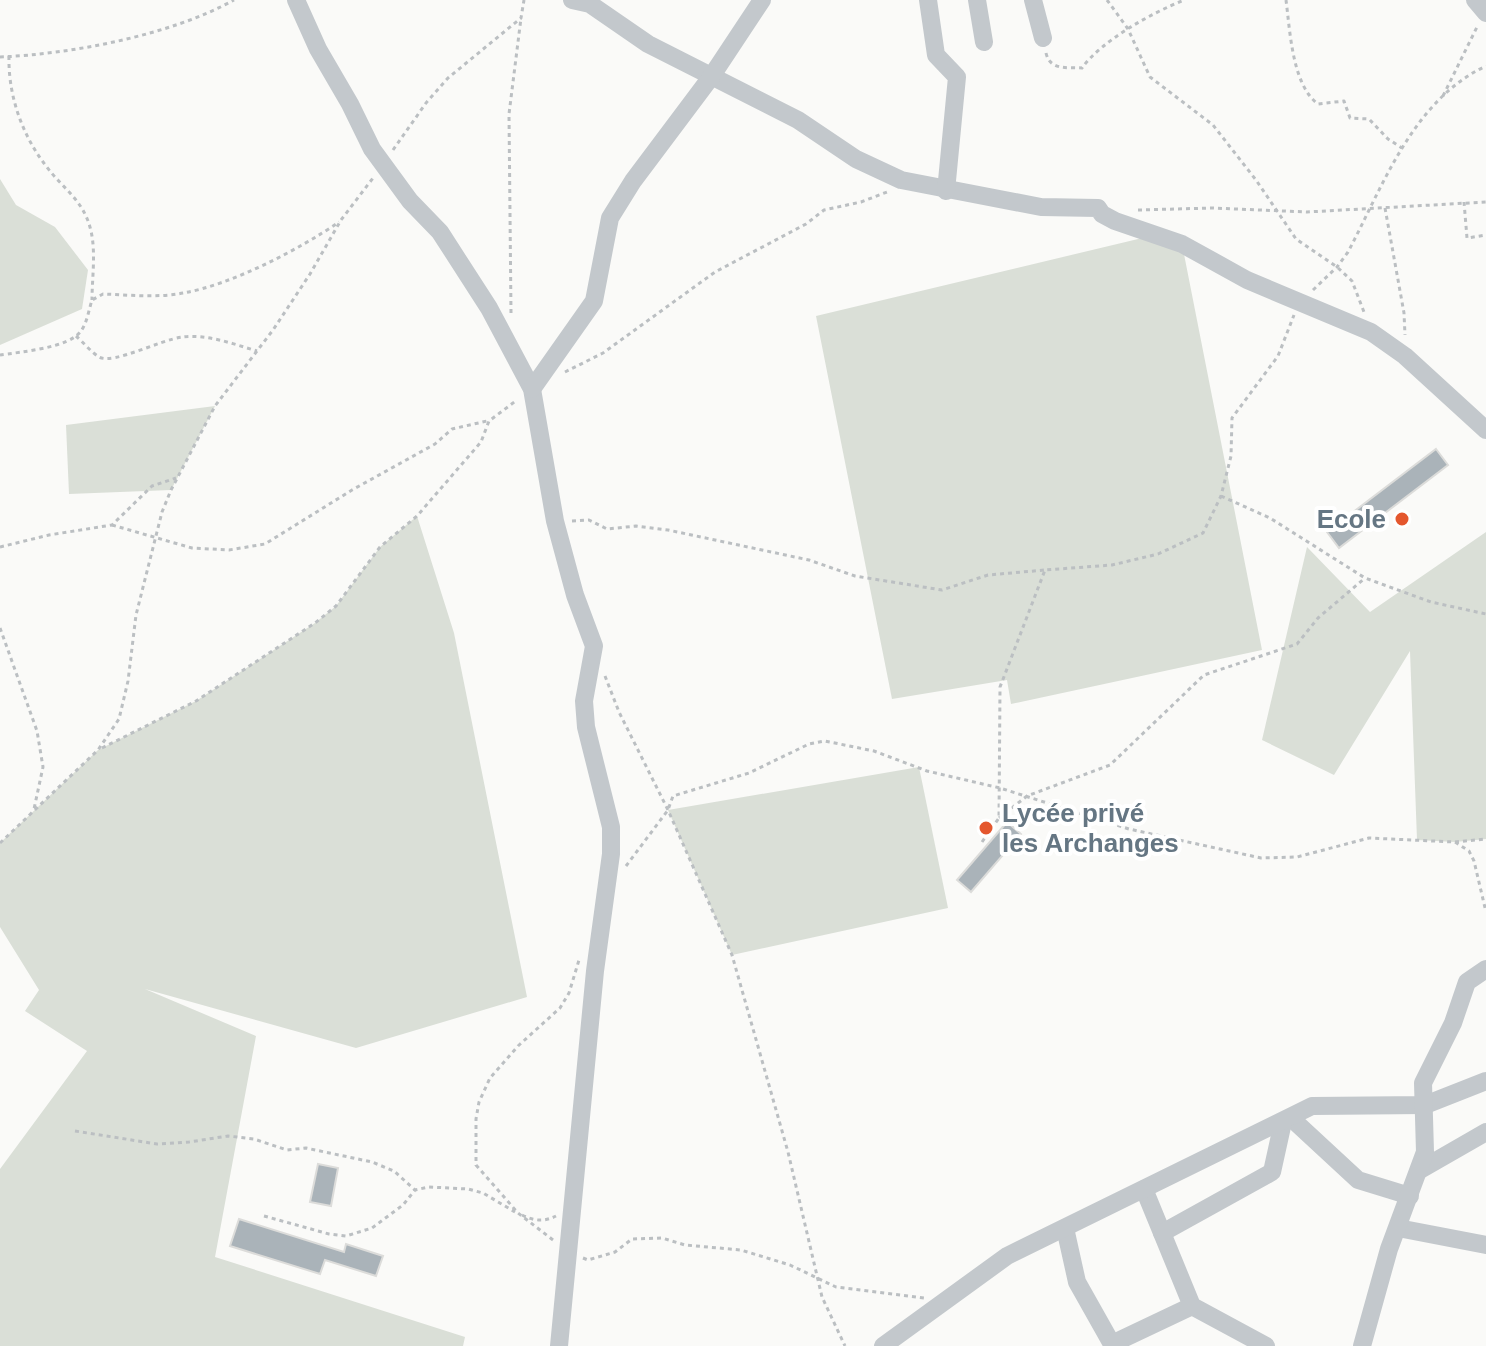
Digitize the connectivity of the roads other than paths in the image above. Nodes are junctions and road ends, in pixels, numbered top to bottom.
1 (296, 0) edge
2 (572, 0) edge
3 (762, 0) edge
4 (928, 0) edge
5 (977, 0) edge
6 (1033, 0) edge
7 (1475, 0) edge
8 (1486, 12) edge
9 (1043, 38) road end
10 (984, 42) dead end
11 (711, 77) junction
12 (946, 191) junction
13 (532, 389) junction
14 (1486, 430) edge
15 (1486, 969) edge
16 (1486, 1081) edge
17 (1425, 1105) junction
18 (1287, 1120) junction
19 (1486, 1132) edge
20 (1420, 1170) junction
21 (1144, 1189) junction
22 (1410, 1196) junction
23 (1065, 1228) junction
24 (1398, 1228) junction
25 (1162, 1233) junction
26 (1486, 1245) edge
27 (1192, 1306) junction
28 (1112, 1345) edge
29 (559, 1346) edge
30 (883, 1346) edge
31 (1266, 1346) edge
32 (1362, 1346) edge

1 - 13 street
2 - 11 street
3 - 11 street
4 - 12 street
5 - 10 street
6 - 9 street
7 - 8 street
11 - 12 street
11 - 13 street
12 - 14 street
13 - 29 street
15 - 17 street
16 - 17 street
17 - 18 street
17 - 20 street
18 - 21 street
18 - 22 street
18 - 25 street
19 - 20 street
20 - 22 street
21 - 23 street
21 - 25 street
22 - 24 street
23 - 28 street
23 - 30 street
24 - 26 street
24 - 32 street
25 - 27 street
27 - 28 street
27 - 31 street

